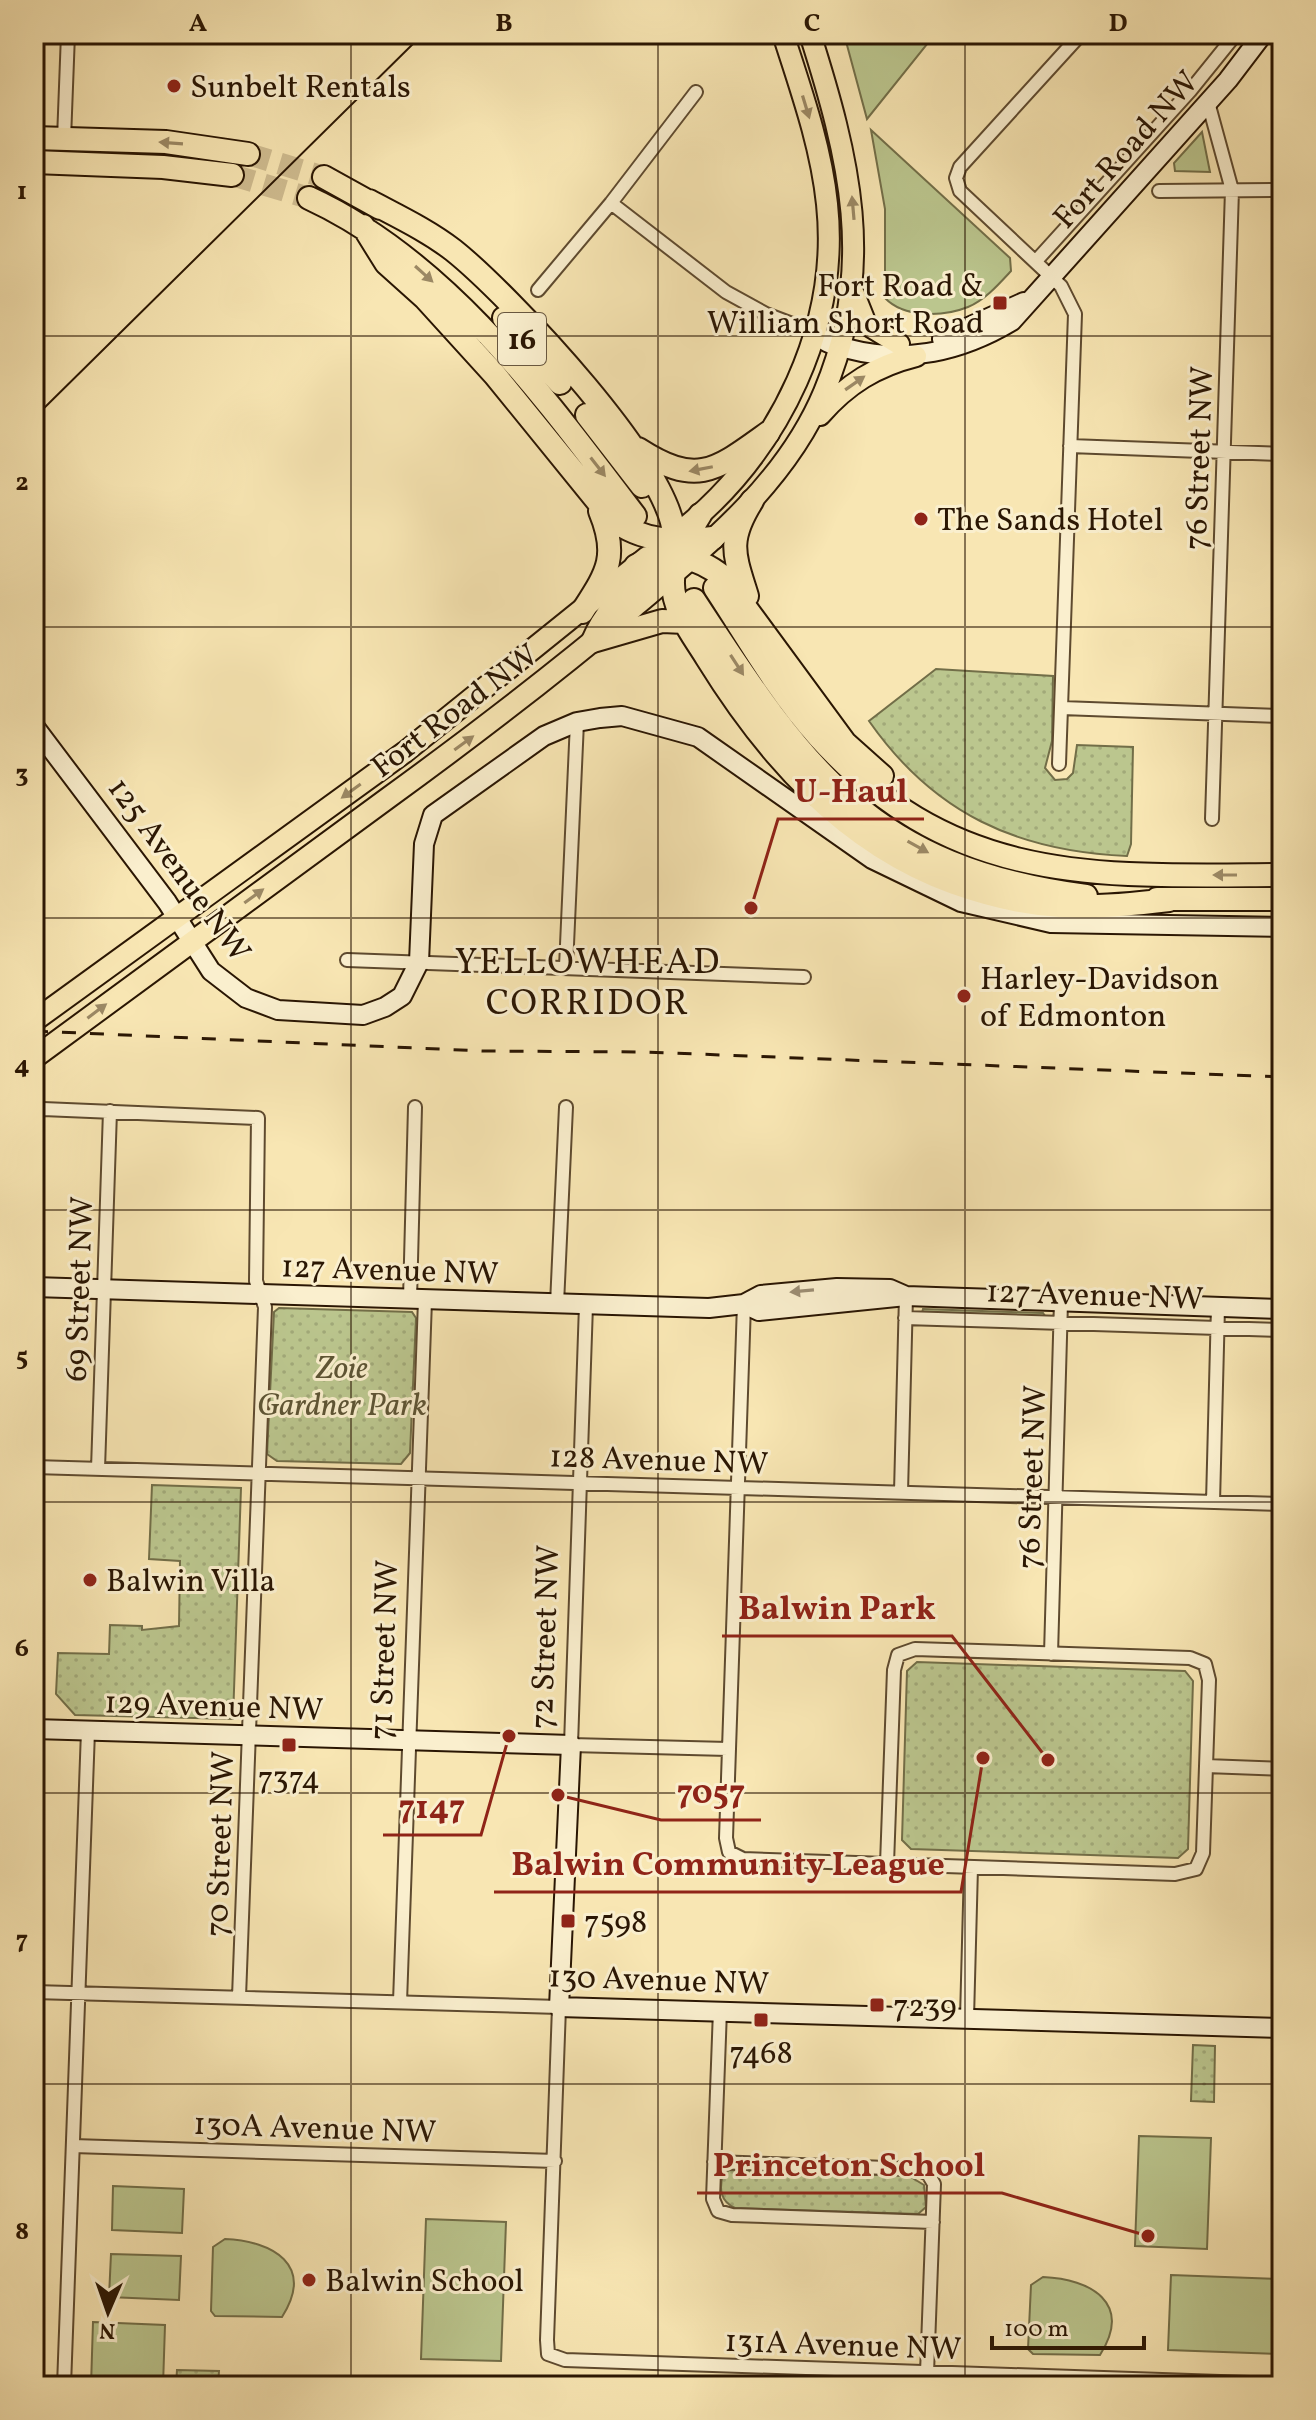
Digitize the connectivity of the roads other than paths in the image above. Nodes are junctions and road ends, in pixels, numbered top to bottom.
1 (68, 34) edge
2 (783, 34) edge
3 (810, 34) edge
4 (1081, 34) edge
5 (1236, 34) edge
6 (1263, 34) edge
7 (696, 92) dead end
8 (1208, 102) junction
9 (34, 138) edge
10 (64, 139) junction
11 (248, 154) tunnel mouth
12 (34, 162) edge
13 (232, 175) tunnel mouth
14 (324, 177) tunnel mouth
15 (1232, 190) junction
16 (1282, 190) edge
17 (1159, 191) dead end
18 (309, 198) tunnel mouth
19 (369, 201) junction
20 (611, 203) junction
21 (363, 226) junction
22 (1036, 261) junction
23 (1050, 275) junction
24 (852, 286) junction
25 (538, 290) dead end
26 (816, 333) junction
27 (841, 341) junction
28 (908, 350) junction
29 (805, 429) junction
30 (768, 433) junction
31 (631, 445) junction
32 (1070, 446) junction
33 (1224, 452) junction
34 (1282, 454) edge
35 (656, 494) junction
36 (595, 498) junction
37 (752, 501) junction
38 (700, 515) joint
39 (627, 520) junction
40 (713, 538) joint
41 (675, 551) junction
42 (636, 566) joint
43 (715, 588) dead end
44 (739, 595) junction
45 (694, 600) dead end
46 (582, 612) junction
47 (757, 619) junction
48 (685, 622) junction
49 (593, 641) junction
50 (1062, 708) junction
51 (1216, 713) junction
52 (1282, 716) edge
53 (577, 722) junction
54 (34, 726) edge
55 (1059, 764) dead end
56 (1212, 819) dead end
57 (1282, 875) edge
58 (1169, 876) junction
59 (1282, 899) edge
60 (1169, 900) junction
61 (176, 917) junction
62 (1282, 927) edge
63 (191, 942) junction
64 (347, 960) dead end
65 (419, 962) junction
66 (566, 967) junction
67 (804, 977) dead end
68 (34, 1021) edge
69 (34, 1058) edge
70 (415, 1107) dead end
71 (566, 1107) dead end
72 (110, 1111) junction
73 (34, 1112) edge
74 (34, 1287) edge
75 (104, 1290) junction
76 (260, 1295) junction
77 (906, 1296) junction
78 (418, 1300) junction
79 (1061, 1302) junction
80 (557, 1304) junction
81 (744, 1304) junction
82 (586, 1305) junction
83 (1218, 1307) junction
84 (1282, 1309) edge
85 (905, 1318) junction
86 (1061, 1323) junction
87 (1218, 1328) junction
88 (1282, 1330) edge
89 (34, 1467) edge
90 (98, 1469) junction
91 (258, 1473) junction
92 (418, 1478) junction
93 (579, 1482) junction
94 (738, 1487) junction
95 (901, 1492) junction
96 (1057, 1496) junction
97 (1213, 1502) junction
98 (1282, 1504) edge
99 (1051, 1654) junction
100 (34, 1729) edge
101 (88, 1731) junction
102 (249, 1737) junction
103 (410, 1741) junction
104 (571, 1745) junction
105 (728, 1749) junction
106 (1206, 1766) junction
107 (1282, 1769) edge
108 (887, 1864) junction
109 (971, 1867) junction
110 (34, 1992) edge
111 (78, 1993) junction
112 (239, 1997) junction
113 (400, 2002) junction
114 (559, 2007) junction
115 (720, 2010) junction
116 (967, 2018) junction
117 (1282, 2028) edge
118 (73, 2146) junction
119 (555, 2161) junction
120 (714, 2162) junction
121 (933, 2222) junction
122 (548, 2354) joint
123 (927, 2373) junction
124 (1078, 2382) edge
125 (1282, 2384) edge
126 (64, 2386) edge

1 - 10 street
2 -> 26 main road
24 -> 3 main road
4 - 22 street
5 - 22 street
6 - 8 street, Fort Road NW
7 - 20 street
8 - 15 street, 76 Street NW
8 - 23 street, Fort Road NW
9 - 10 highway
11 -> 10 highway
12 - 13 highway
14 - 19 highway, 16
15 - 16 street
15 - 17 street
15 - 33 street, 76 Street NW
18 - 21 highway, 16
19 - 31 highway
19 - 35 highway, 16
20 - 25 street
20 - 26 street
21 - 36 highway
21 -> 39 highway, 16
22 - 23 street
23 - 28 street, Fort Road NW
23 - 32 street
24 - 27 main road
24 - 28 main road
26 - 27 street, Fort Road NW
26 - 30 main road
27 - 28 street, Fort Road NW
27 - 29 main road
29 -> 28 main road
29 - 37 main road
30 -> 31 highway
30 - 38 main road
31 - 35 highway
32 - 33 street
32 - 50 street
33 - 34 street
33 - 51 street, 76 Street NW
35 - 39 highway
35 - 41 highway
36 - 39 highway
36 - 46 highway
37 - 40 main road
37 - 47 highway
38 - 41 highway
39 - 41 highway
40 - 41 highway
41 - 42 highway
41 - 44 highway
41 - 48 highway
41 - 49 highway
42 - 46 main road, Fort Road NW
43 - 58 highway
44 - 47 highway
44 - 48 highway
45 -> 60 highway
46 -> 61 main road, Fort Road NW
47 - 58 highway
48 - 49 highway
48 - 60 highway
63 -> 49 main road, Fort Road NW
50 - 51 street
50 - 55 street
51 - 52 street
51 - 56 street, 76 Street NW
53 - 62 street
53 - 65 street
53 - 66 street
54 - 61 street, 125 Avenue NW
57 -> 58 highway
59 - 60 highway
61 - 63 street, 125 Avenue NW
61 - 68 main road, Fort Road NW
63 - 65 street, 125 Avenue NW
69 -> 63 main road, Fort Road NW
64 - 65 street
65 - 66 street
66 - 67 street
70 - 78 street, 71 Street NW
71 - 80 street
72 - 73 street
72 - 75 street, 69 Street NW
72 - 76 street, 70 Street NW
74 - 75 street, 127 Avenue NW
75 - 76 street, 127 Avenue NW
75 - 90 street, 69 Street NW
76 - 78 street, 127 Avenue NW
76 - 91 street, 70 Street NW
77 - 79 street, 127 Avenue NW
77 - 81 street, 127 Avenue NW
77 - 85 street
78 - 80 street, 127 Avenue NW
78 - 92 street, 71 Street NW
79 - 83 street, 127 Avenue NW
79 - 86 street, 76 Street NW
80 - 82 street, 127 Avenue NW
81 - 82 street, 127 Avenue NW
81 - 94 street
82 - 93 street, 72 Street NW
83 - 84 street, 127 Avenue NW
83 - 87 street
85 - 86 street, 127 Avenue NW
85 - 95 street
86 - 87 street, 127 Avenue NW
86 - 96 street, 76 Street NW
87 - 88 street, 127 Avenue NW
87 - 97 street
89 - 90 street, 128 Avenue NW
90 - 91 street, 128 Avenue NW
91 - 92 street, 128 Avenue NW
91 - 102 street, 70 Street NW
92 - 93 street, 128 Avenue NW
92 - 103 street, 71 Street NW
93 - 94 street, 128 Avenue NW
93 - 104 street, 72 Street NW
94 - 95 street, 128 Avenue NW
94 - 105 street
95 - 96 street, 128 Avenue NW
96 - 97 street, 128 Avenue NW
96 - 99 street, 76 Street NW
97 - 98 street, 128 Avenue NW
99 - 106 street
99 - 108 street
100 - 101 street, 129 Avenue NW
101 - 102 street, 129 Avenue NW
101 - 111 street
102 - 103 street, 129 Avenue NW
102 - 112 street, 70 Street NW
103 - 104 street, 129 Avenue NW
103 - 113 street, 71 Street NW
104 - 105 street, 129 Avenue NW
104 - 114 street, 72 Street NW
105 - 108 street
106 - 107 street
106 - 109 street
108 - 109 street
109 - 116 street
110 - 111 street, 130 Avenue NW
111 - 112 street, 130 Avenue NW
111 - 118 street
112 - 113 street, 130 Avenue NW
113 - 114 street, 130 Avenue NW
114 - 115 street, 130 Avenue NW
114 - 119 street, 72 Street NW
115 - 116 street, 130 Avenue NW
115 - 120 street
116 - 117 street, 130 Avenue NW
118 - 119 street, 130A Avenue NW
118 - 126 street
119 - 122 street, 72 Street NW
120 - 121 street
120 - 121 street
121 - 123 street
122 - 123 street, 131A Avenue NW
123 - 124 street, 131A Avenue NW
124 - 125 street, 131A Avenue NW

